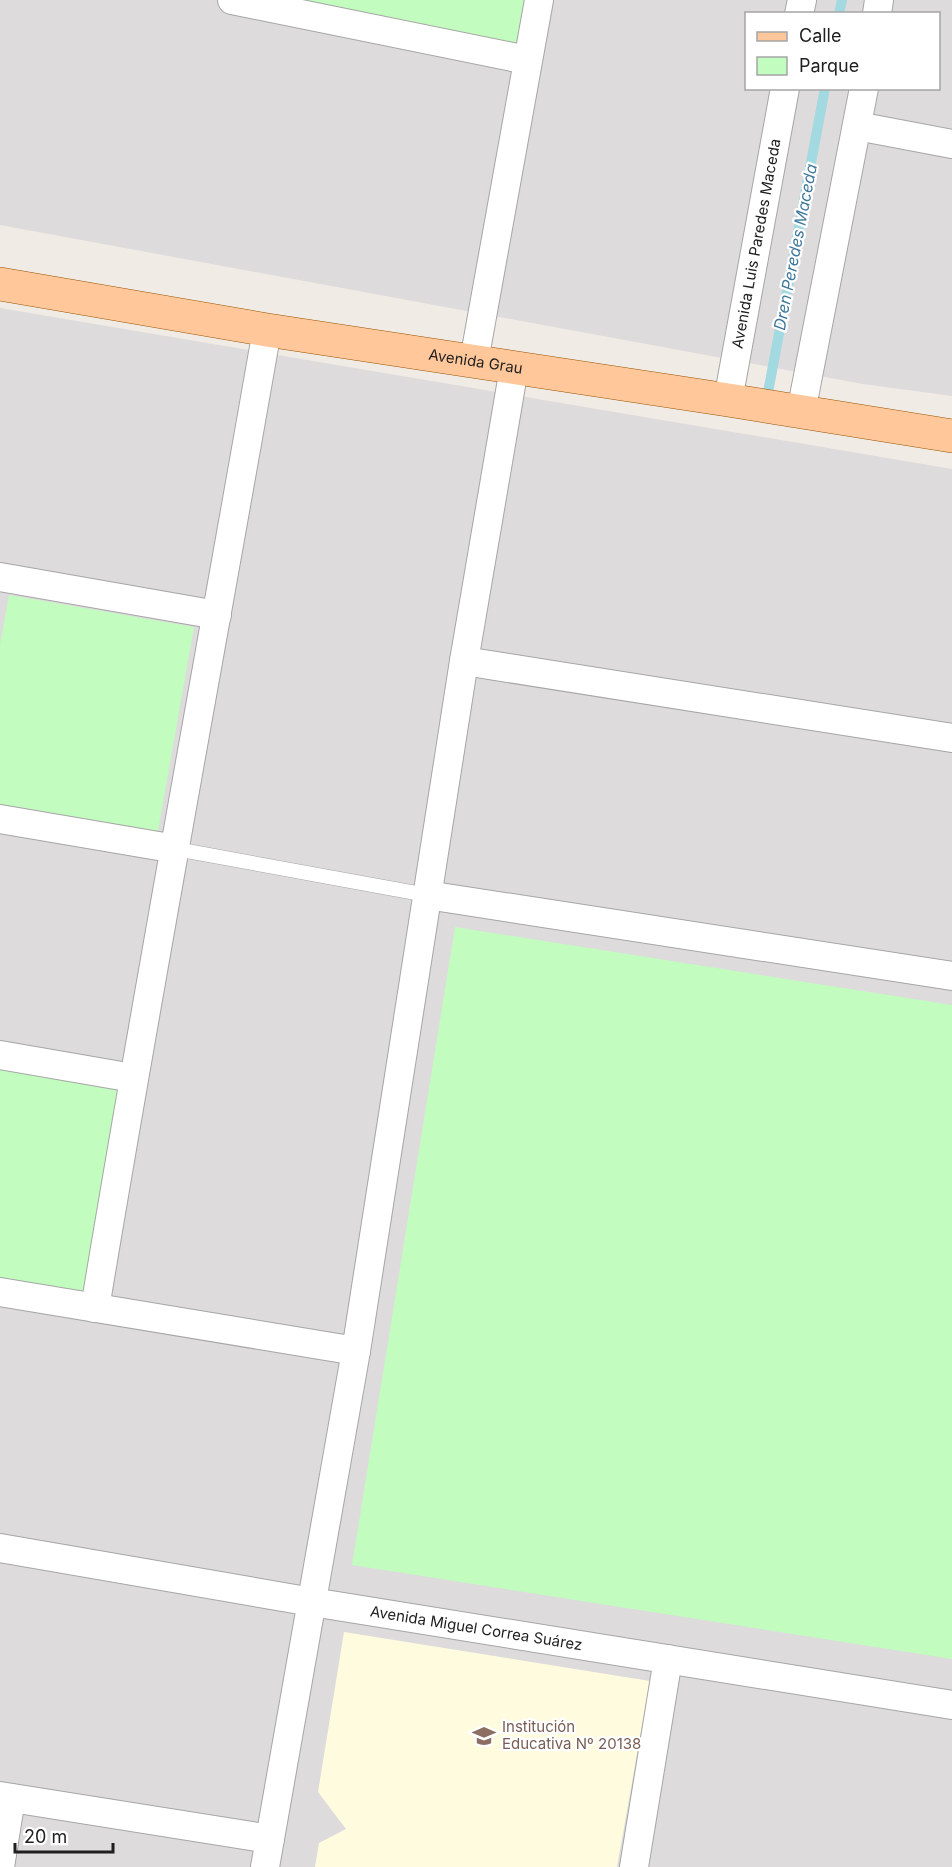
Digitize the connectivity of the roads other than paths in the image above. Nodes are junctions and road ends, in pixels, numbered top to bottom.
1 (232, 0) edge
2 (539, 0) edge
3 (527, 60) junction
4 (785, 90) edge
5 (864, 90) edge
6 (857, 126) junction
7 (952, 144) edge
8 (0, 284) edge
9 (267, 330) junction
10 (474, 361) junction
11 (514, 368) junction
12 (728, 400) junction
13 (801, 412) junction
14 (952, 436) edge
15 (0, 577) edge
16 (217, 615) junction
17 (464, 661) junction
18 (952, 738) edge
19 (0, 819) edge
20 (176, 849) junction
21 (427, 896) junction
22 (952, 976) edge
23 (0, 1055) edge
24 (133, 1078) junction
25 (0, 1292) edge
26 (95, 1308) junction
27 (356, 1351) junction
28 (0, 1548) edge
29 (312, 1602) junction
30 (668, 1659) junction
31 (952, 1705) edge
32 (5, 1797) edge
33 (270, 1839) junction
34 (0, 1867) edge
35 (265, 1867) edge
36 (634, 1867) edge

1 - 3 street
2 - 3 street
3 - 10 street
4 - 12 street, Avenida Luis Paredes Maceda
5 - 6 street
6 - 7 street
6 - 13 street
8 - 9 main road, Avenida Grau
9 - 10 main road, Avenida Grau
9 - 16 street
10 - 11 main road, Avenida Grau
11 - 12 main road, Avenida Grau
11 - 17 street
12 - 13 main road, Avenida Grau
13 - 14 main road, Avenida Grau
15 - 16 street
16 - 20 street
17 - 18 street
17 - 21 street
19 - 20 street
20 - 21 lane
20 - 24 street
21 - 22 street
21 - 27 street
23 - 24 street
24 - 26 street
25 - 26 street
26 - 27 street
27 - 29 street
28 - 29 street, Avenida Miguel Correa Suárez
29 - 30 street, Avenida Miguel Correa Suárez
29 - 33 street
30 - 31 street, Avenida Miguel Correa Suárez
30 - 36 street
32 - 33 street
32 - 34 street
33 - 35 street

